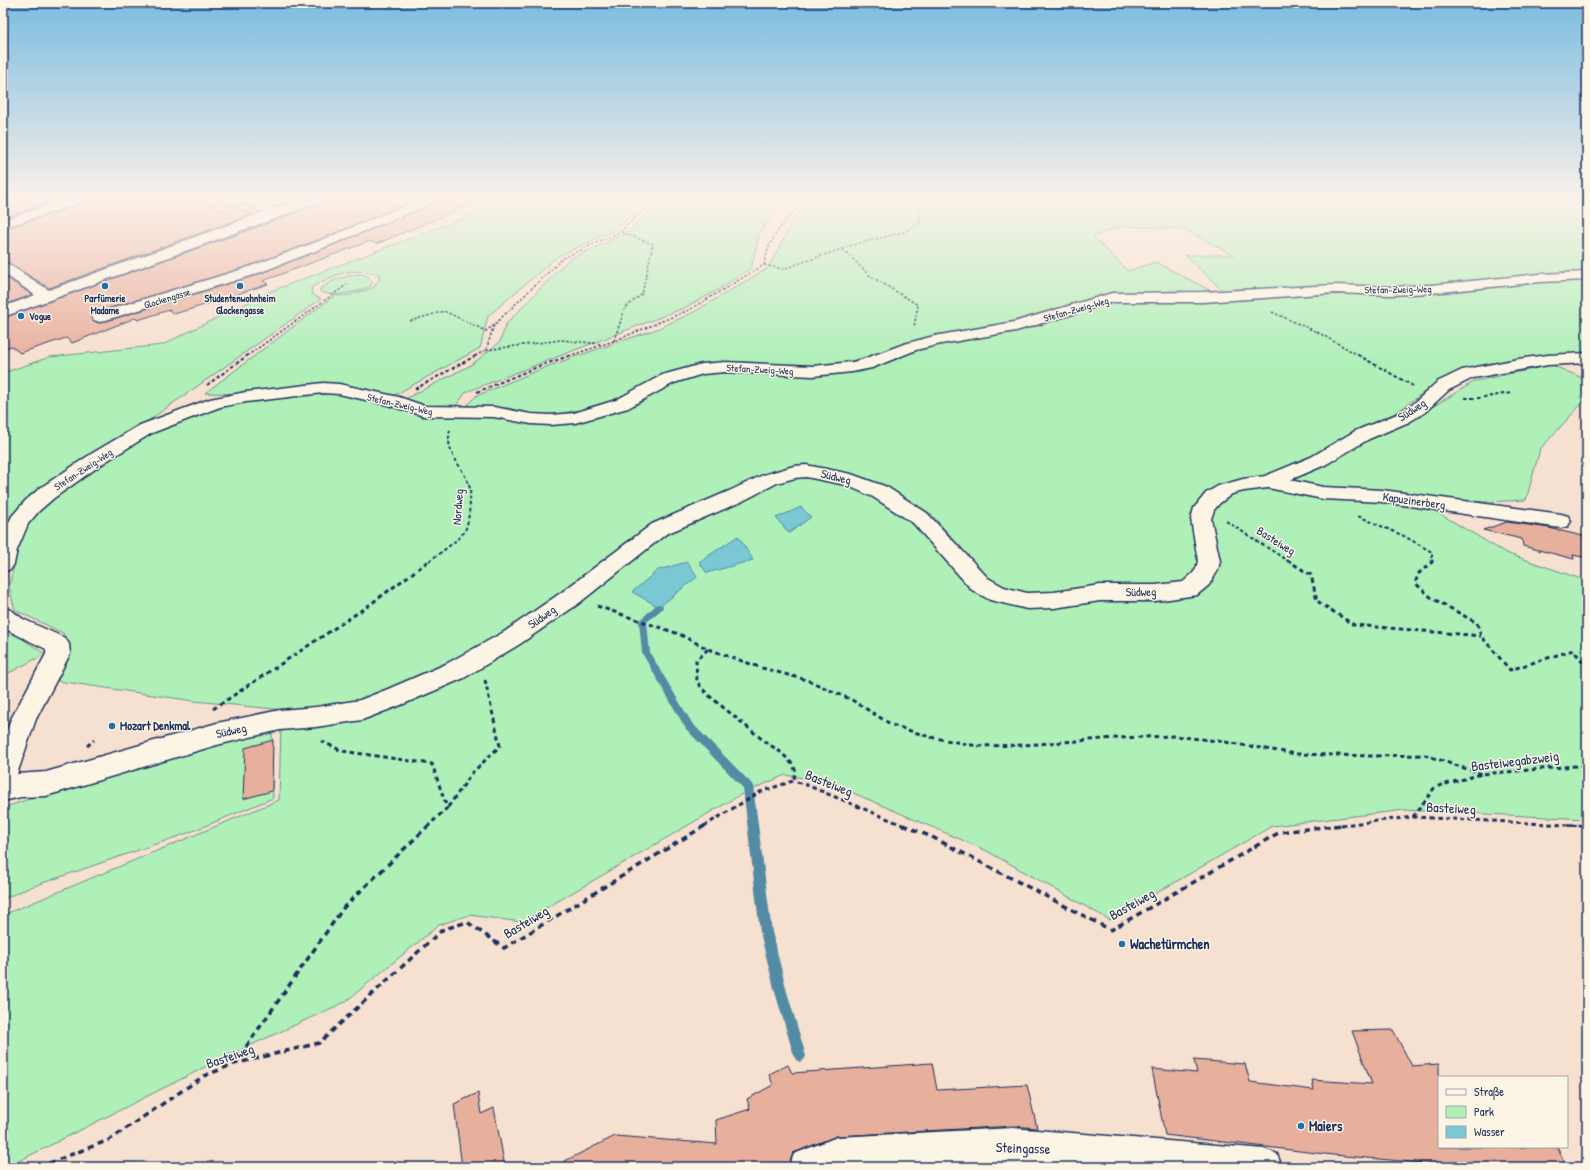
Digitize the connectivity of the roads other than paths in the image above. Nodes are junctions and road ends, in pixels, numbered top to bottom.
1 (171, 253) edge
2 (298, 253) edge
3 (3, 267) edge
4 (1587, 276) edge
5 (47, 296) junction
6 (3, 312) edge
7 (100, 318) dead end
8 (1582, 360) edge
9 (1268, 482) junction
10 (1561, 521) dead end
11 (3, 564) edge
12 (3, 616) edge
13 (3, 776) edge
14 (3, 789) edge
15 (807, 1167) edge
16 (1264, 1167) edge

1 - 5 street
2 - 7 street, Glockengasse
3 - 5 street
4 - 11 street, Stefan-Zweig-Weg
5 - 6 street
8 - 9 street, Südweg
9 - 10 street, Kapuzinerberg
9 - 14 street, Südweg
12 - 13 street
15 - 16 street, Steingasse

